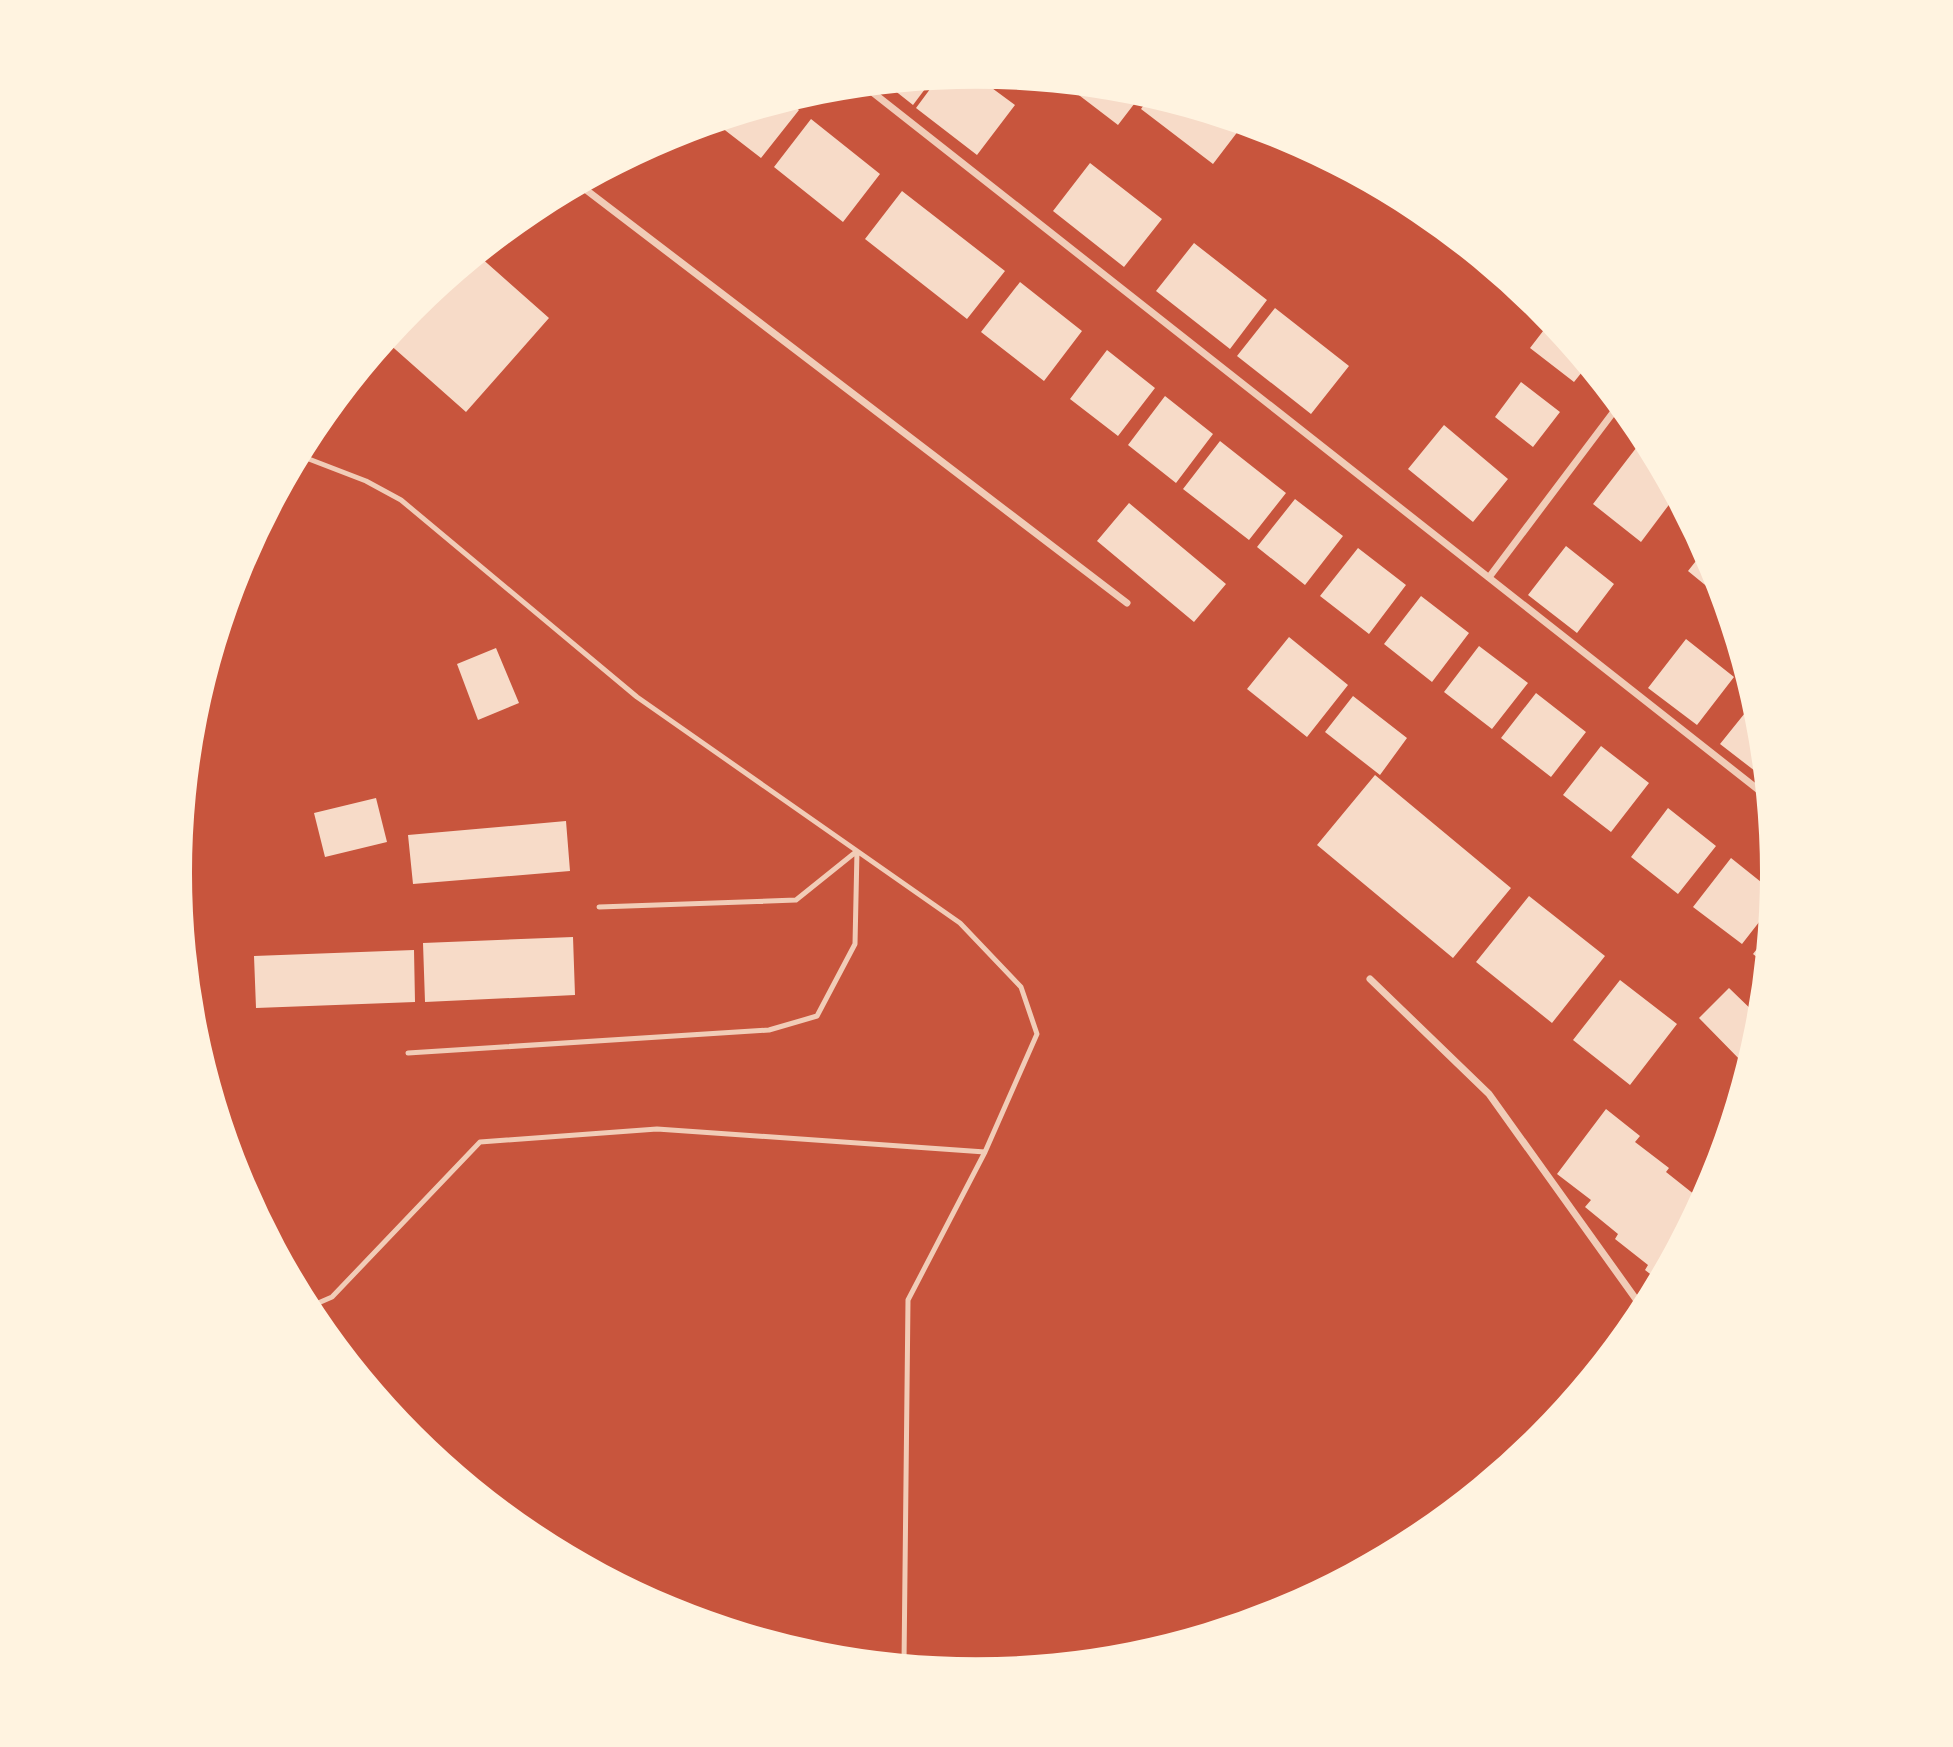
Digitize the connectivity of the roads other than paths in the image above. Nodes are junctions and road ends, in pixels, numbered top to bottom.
1 (877, 96) edge
2 (588, 192) edge
3 (1612, 414) edge
4 (310, 460) edge
5 (1490, 576) junction
6 (1127, 603) dead end
7 (1756, 788) edge
8 (857, 851) junction
9 (599, 907) dead end
10 (1370, 979) dead end
11 (408, 1053) dead end
12 (985, 1152) junction
13 (1636, 1299) edge
14 (320, 1302) edge
15 (904, 1654) edge

1 - 5 street
2 - 6 street
3 - 5 street
4 - 8 lane
5 - 7 street
8 - 9 lane
8 - 11 lane
8 - 12 lane
10 - 13 street
12 - 14 lane
12 - 15 lane

